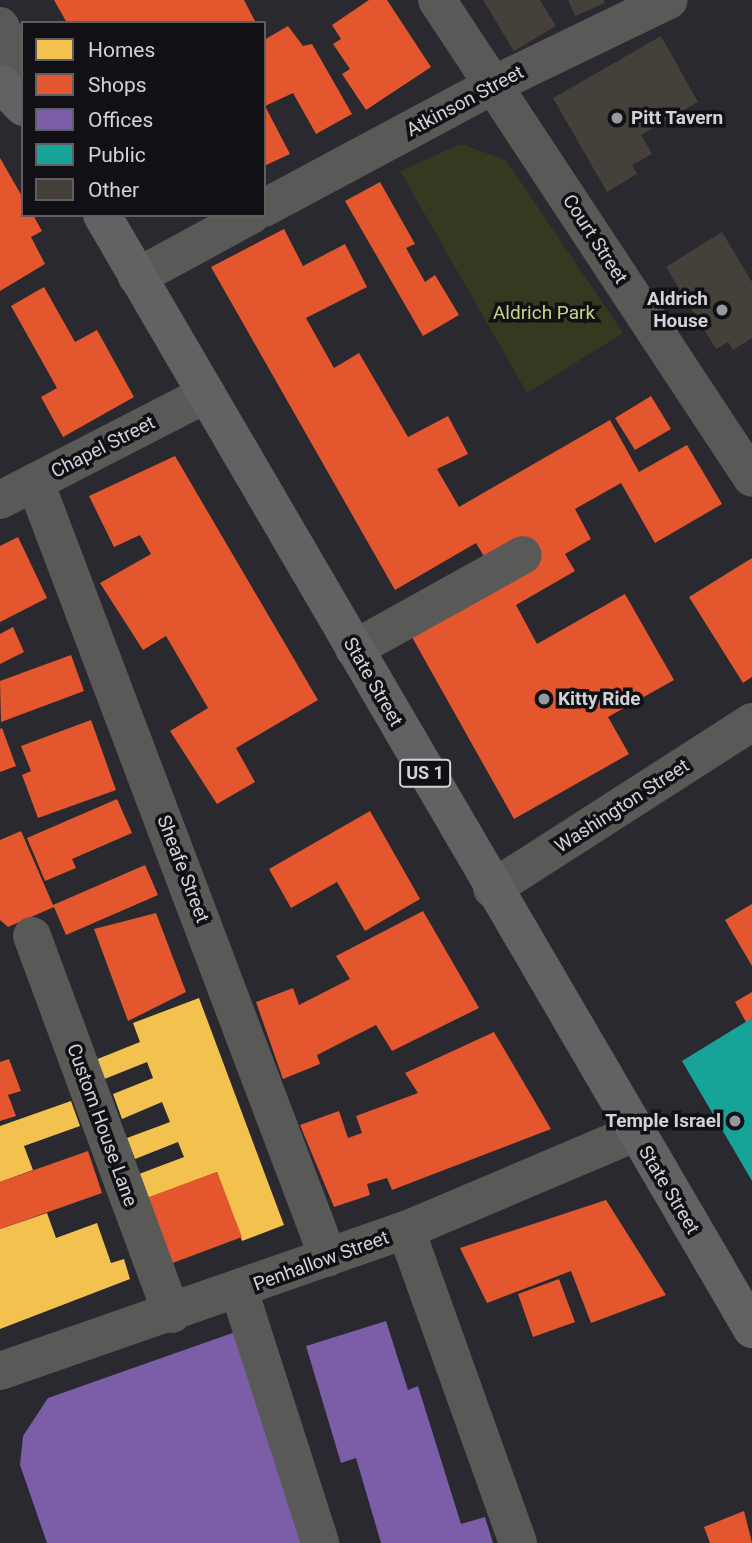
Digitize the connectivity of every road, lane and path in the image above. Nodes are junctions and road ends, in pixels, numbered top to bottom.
1 (438, 0) edge
2 (669, 0) edge
3 (0, 26) edge
4 (21, 66) edge
5 (0, 83) edge
6 (493, 85) junction
7 (21, 105) edge
8 (266, 207) edge
9 (103, 217) edge
10 (247, 217) edge
11 (137, 276) junction
12 (206, 394) junction
13 (752, 478) edge
14 (35, 482) junction
15 (0, 500) edge
16 (523, 555) dead end
17 (354, 649) junction
18 (752, 722) edge
19 (492, 889) junction
20 (32, 936) dead end
21 (635, 1133) junction
22 (406, 1230) junction
23 (328, 1257) junction
24 (239, 1290) junction
25 (172, 1314) junction
26 (752, 1329) edge
27 (0, 1371) edge
28 (320, 1543) edge
29 (518, 1543) edge

1 - 6 street, Court Street
2 - 6 street, Atkinson Street
3 - 4 street
5 - 7 main road
6 - 8 street, Atkinson Street
6 - 13 street, Court Street
9 - 11 main road, State Street / US 1
10 - 11 street
11 - 12 main road, State Street / US 1
12 - 14 street, Chapel Street
12 - 17 main road, State Street / US 1
14 - 15 street, Chapel Street
14 - 23 street, Sheafe Street
16 - 17 street
17 - 19 main road, State Street / US 1
18 - 19 street, Washington Street
19 - 21 main road, State Street / US 1
20 - 25 street, Custom House Lane
21 - 22 street, Penhallow Street
21 - 26 main road, State Street / US 1
22 - 23 street, Penhallow Street
22 - 29 street
23 - 24 street, Penhallow Street
24 - 25 street, Penhallow Street
24 - 28 street
25 - 27 street, Penhallow Street

